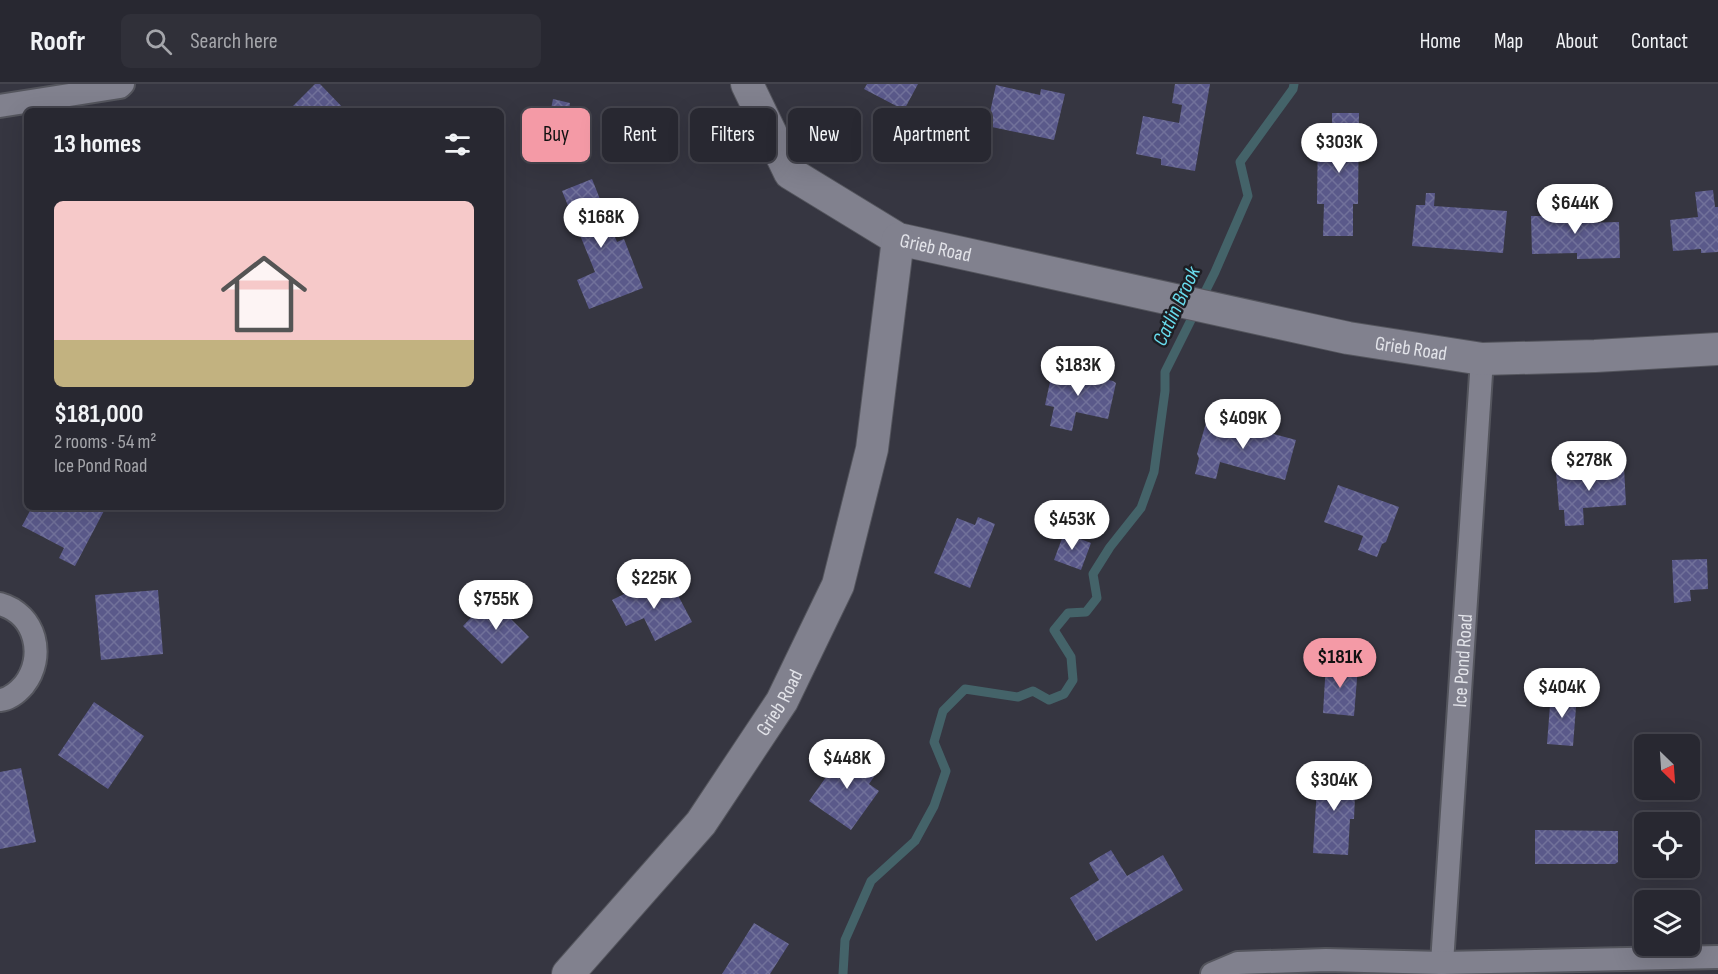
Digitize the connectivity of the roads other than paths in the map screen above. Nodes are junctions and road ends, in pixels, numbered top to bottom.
1 (123, 84) edge
2 (747, 84) edge
3 (0, 106) edge
4 (898, 238) junction
5 (1718, 349) edge
6 (1482, 359) junction
7 (0, 604) edge
8 (0, 700) edge
9 (1718, 957) edge
10 (1442, 963) junction
11 (568, 974) edge
12 (1212, 974) edge

1 - 3 street
2 - 4 main road
4 - 6 main road, Grieb Road
4 - 11 main road, Grieb Road
5 - 6 main road, Grieb Road
6 - 10 street, Ice Pond Road
7 - 8 street
9 - 10 street
10 - 12 street

